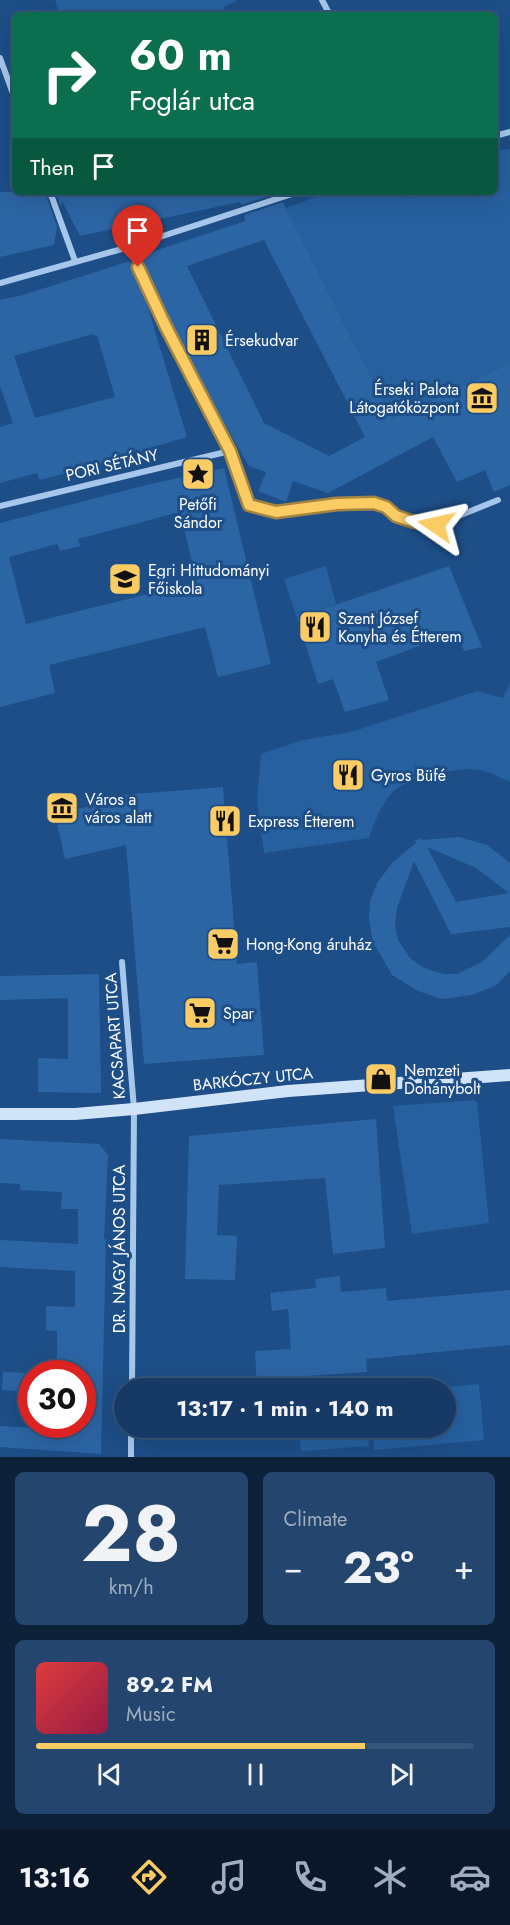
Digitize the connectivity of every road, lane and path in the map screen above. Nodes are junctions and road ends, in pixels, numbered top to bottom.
1 (0, 58) edge
2 (12, 91) edge
3 (51, 195) edge
4 (289, 195) edge
5 (129, 247) junction
6 (75, 261) junction
7 (0, 283) edge
8 (230, 451) junction
9 (498, 500) dead end
10 (0, 506) edge
11 (122, 962) dead end
12 (510, 1075) edge
13 (134, 1109) junction
14 (0, 1114) edge
15 (132, 1378) edge
16 (131, 1438) edge
17 (131, 1457) edge

1 - 2 street
3 - 6 street
4 - 5 street
5 - 6 street
5 - 8 street
6 - 7 street
8 - 9 street
8 - 10 street, PORI SÉTÁNY
11 - 13 street, KACSAPART UTCA
12 - 13 street, BARKÓCZY UTCA
13 - 14 street, BARKÓCZY UTCA
13 - 15 street, DR. NAGY JÁNOS UTCA
16 - 17 street

